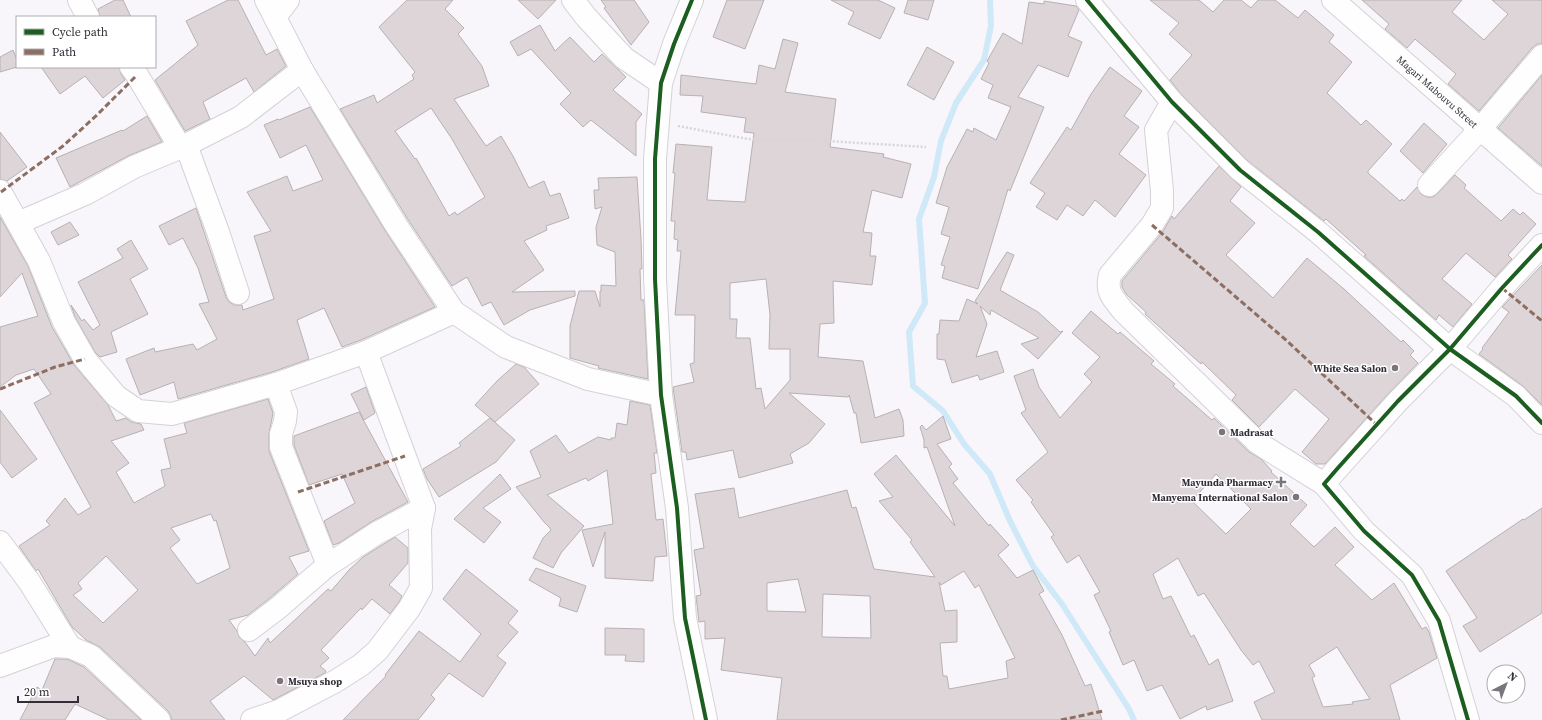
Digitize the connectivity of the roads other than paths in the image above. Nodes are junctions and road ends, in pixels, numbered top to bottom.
1 (79, 0) edge
2 (288, 0) edge
3 (573, 0) edge
4 (692, 0) edge
5 (1087, 0) edge
6 (1333, 0) edge
7 (270, 8) edge
8 (87, 16) edge
9 (1542, 56) edge
10 (132, 68) edge
11 (302, 70) junction
12 (661, 83) junction
13 (1172, 102) junction
14 (1480, 129) junction
15 (183, 146) junction
16 (1542, 183) edge
17 (1429, 184) dead end
18 (0, 191) edge
19 (18, 223) junction
20 (1542, 245) edge
21 (238, 293) dead end
22 (454, 312) junction
23 (1450, 349) junction
24 (366, 352) junction
25 (276, 384) junction
26 (661, 395) junction
27 (1542, 423) edge
28 (1324, 484) junction
29 (424, 508) junction
30 (0, 542) edge
31 (328, 565) junction
32 (249, 630) dead end
33 (70, 647) junction
34 (0, 666) edge
35 (159, 720) edge
36 (252, 720) edge
37 (706, 720) edge
38 (1468, 720) edge

1 - 8 street
2 - 7 street
3 - 12 street
4 - 12 street
5 - 13 street
6 - 14 street, Magari Mabouvu Street
7 - 11 street
9 - 14 street
10 - 15 street
11 - 15 street
11 - 22 street
12 - 26 street
13 - 23 street
13 - 28 street
14 - 16 street, Magari Mabouvu Street
14 - 17 street
15 - 19 street
15 - 21 street
18 - 19 street
19 - 25 street
20 - 23 street
22 - 24 street
22 - 26 street
23 - 27 street
23 - 28 street
24 - 25 street
24 - 29 street
25 - 31 street
26 - 37 street
28 - 38 street
29 - 31 street
29 - 36 street
30 - 33 street
31 - 32 street
33 - 34 street
33 - 35 street

